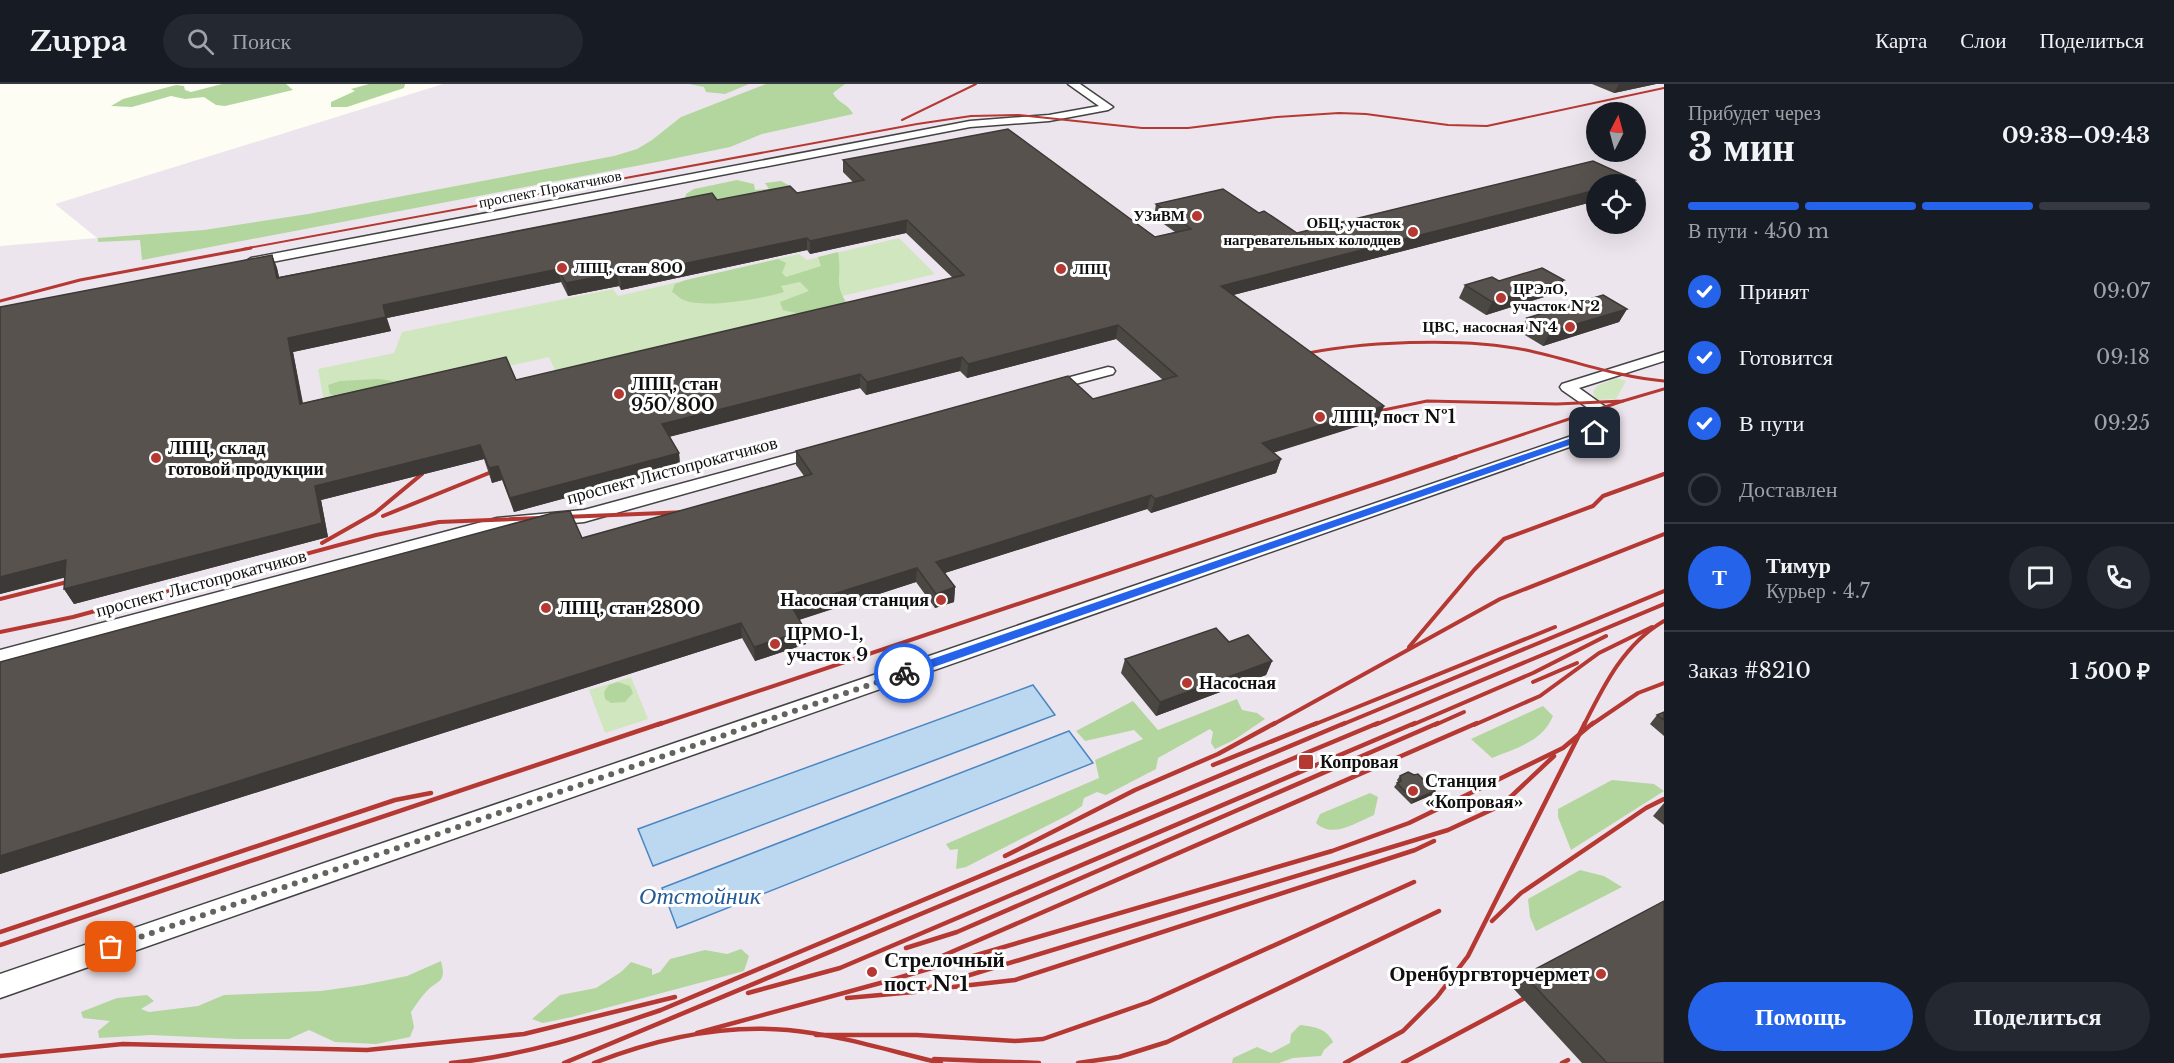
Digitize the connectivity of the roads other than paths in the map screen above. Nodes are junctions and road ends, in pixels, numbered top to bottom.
1 (1073, 84) edge
2 (233, 265) edge
3 (1664, 356) edge
4 (1108, 371) dead end
5 (1028, 393) edge
6 (834, 447) edge
7 (0, 657) edge
8 (0, 986) edge

1 - 2 street, проспект Прокатчиков
3 - 8 street
4 - 5 street
6 - 7 street, проспект Листопрокатчиков

